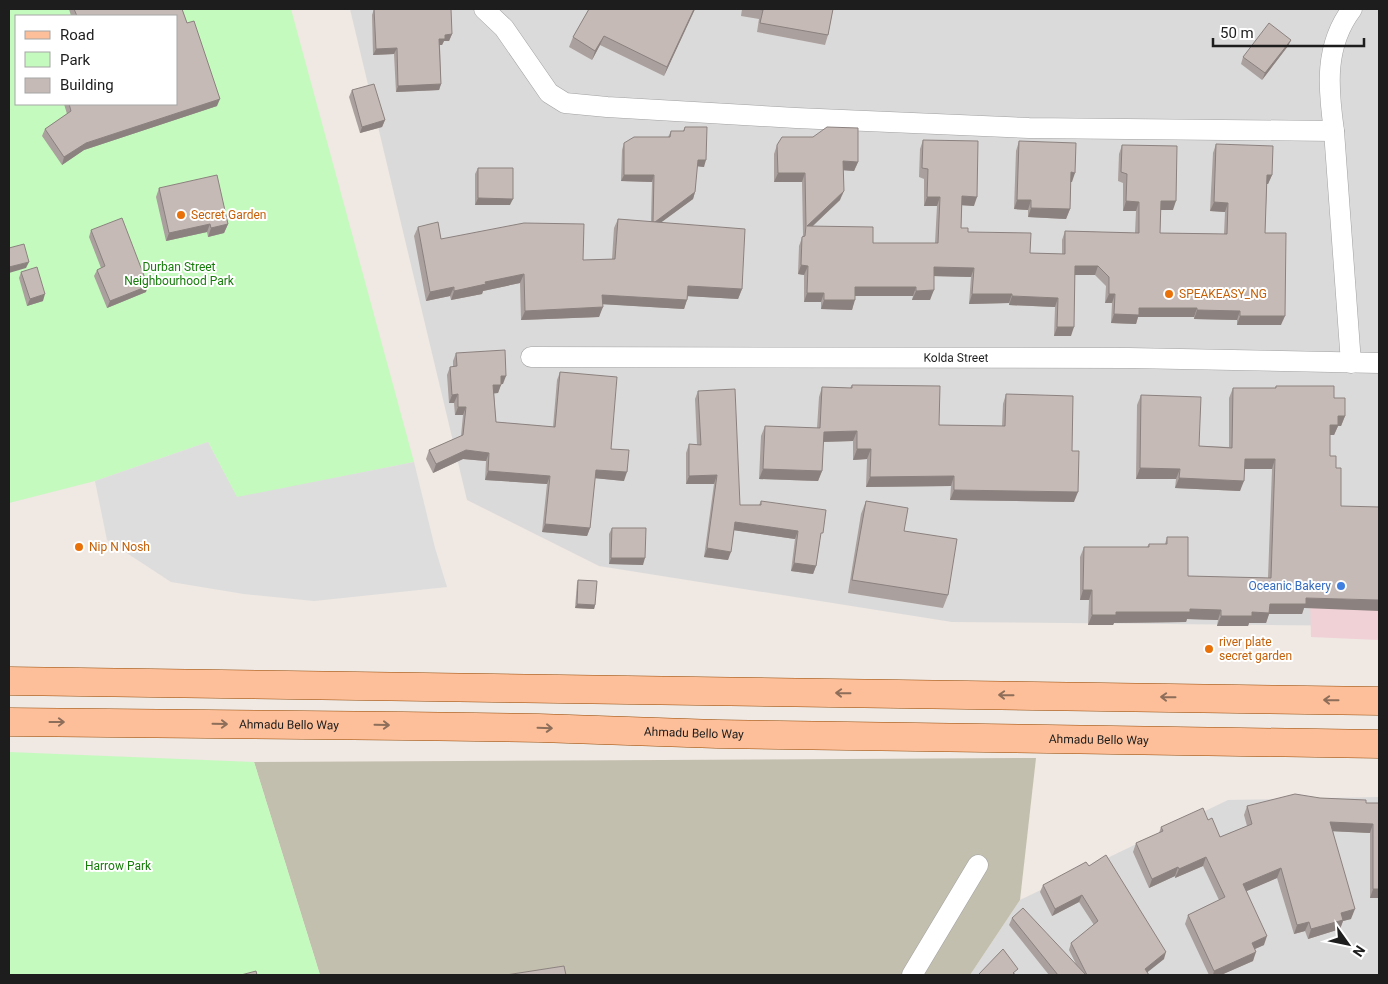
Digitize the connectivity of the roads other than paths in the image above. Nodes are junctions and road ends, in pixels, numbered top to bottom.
1 (484, 9) edge
2 (1352, 9) edge
3 (1334, 131) junction
4 (532, 357) dead end
5 (1350, 363) junction
6 (1379, 363) edge
7 (9, 681) edge
8 (1379, 701) edge
9 (9, 722) edge
10 (1379, 744) edge
11 (978, 865) dead end
12 (912, 975) edge

1 - 3 street
2 - 3 street
3 - 5 street
4 - 5 street, Kolda Street
5 - 6 street, Kolda Street
8 -> 7 main road
9 -> 10 main road, Ahmadu Bello Way
11 - 12 street

